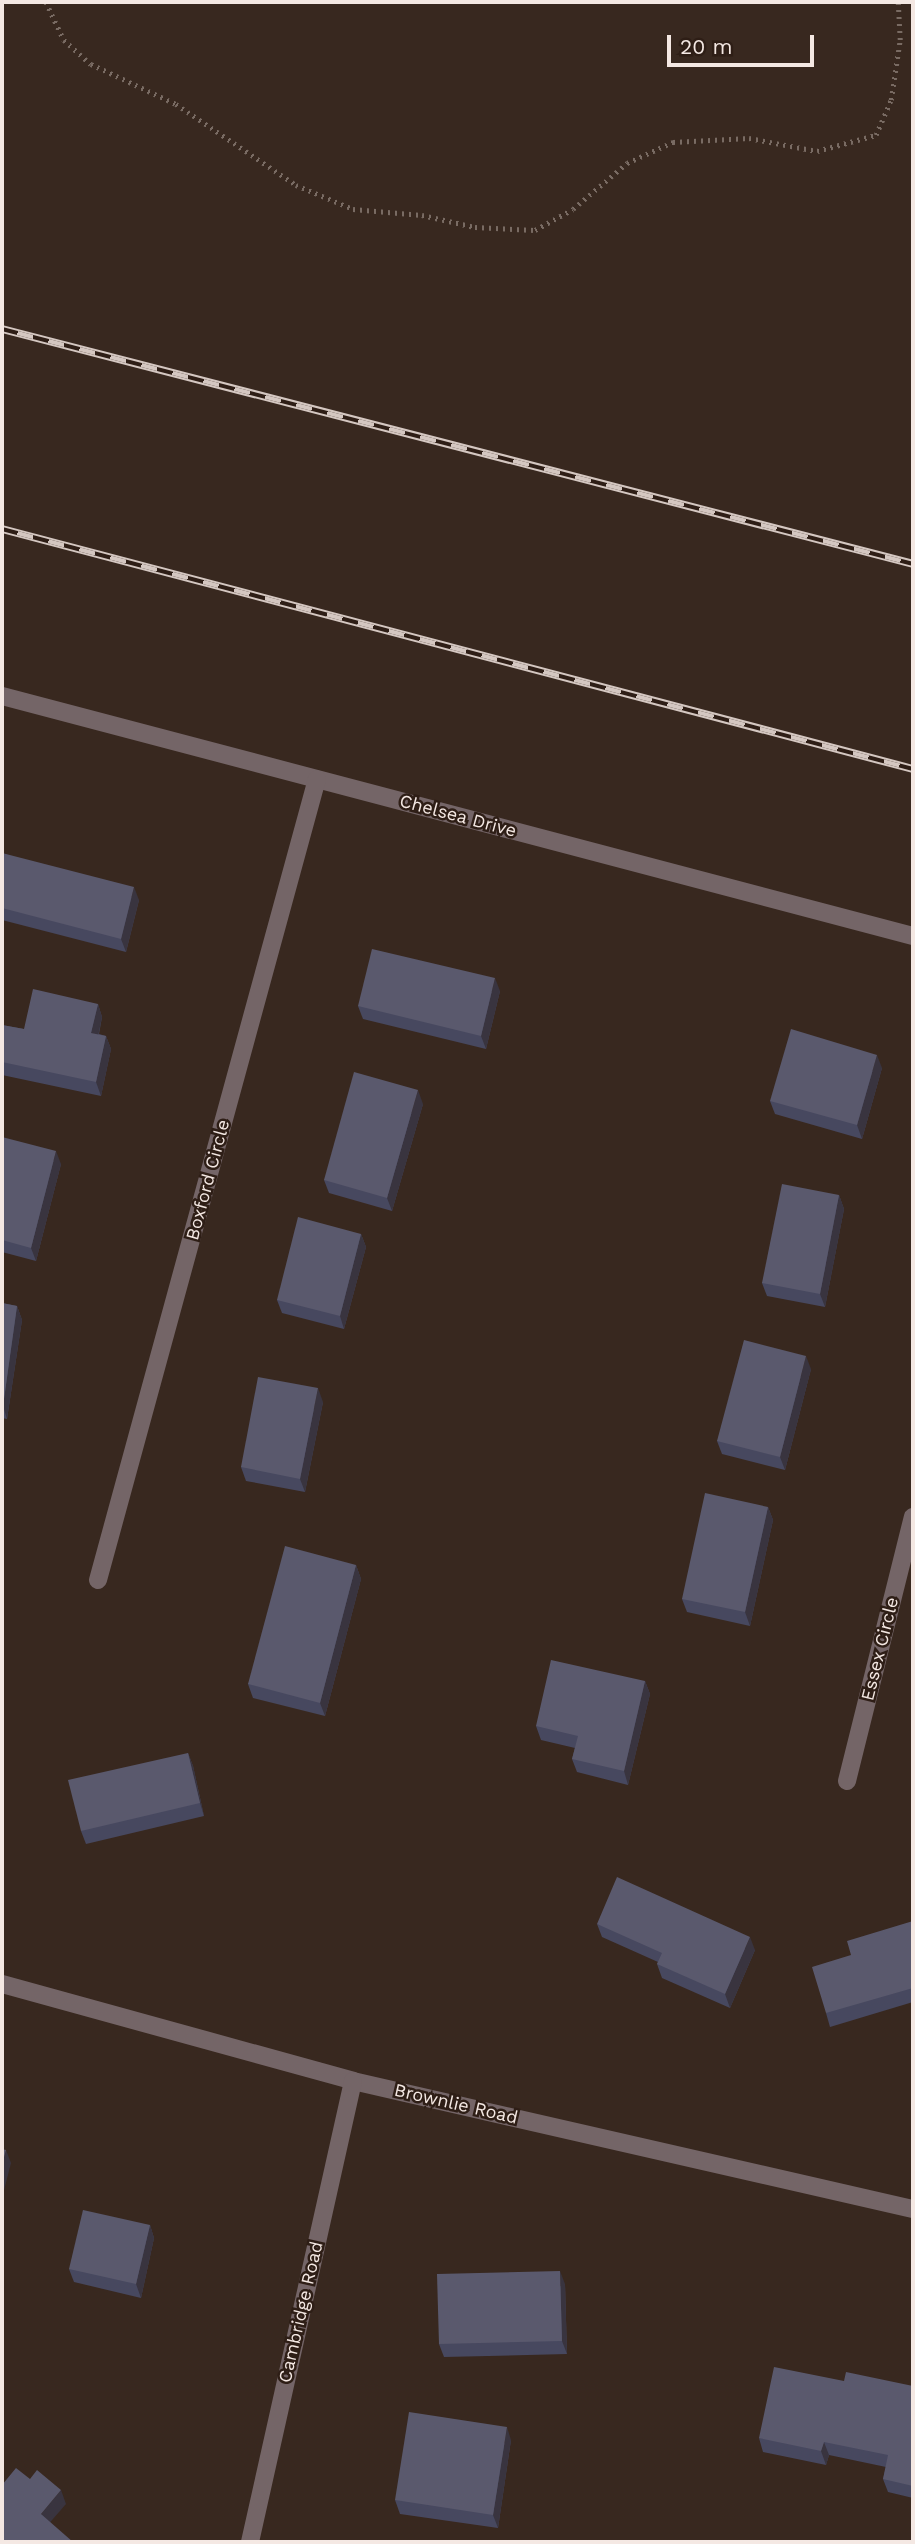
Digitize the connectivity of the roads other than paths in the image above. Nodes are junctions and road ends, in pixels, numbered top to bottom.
1 (2, 696) edge
2 (317, 779) junction
3 (913, 936) edge
4 (913, 1517) edge
5 (98, 1580) dead end
6 (847, 1781) dead end
7 (2, 1984) edge
8 (353, 2081) junction
9 (913, 2209) edge
10 (250, 2542) edge

1 - 2 street, Chelsea Drive
2 - 3 street, Chelsea Drive
2 - 5 street, Boxford Circle
4 - 6 street, Essex Circle
7 - 8 street, Brownlie Road
8 - 9 street, Brownlie Road
8 - 10 street, Cambridge Road

